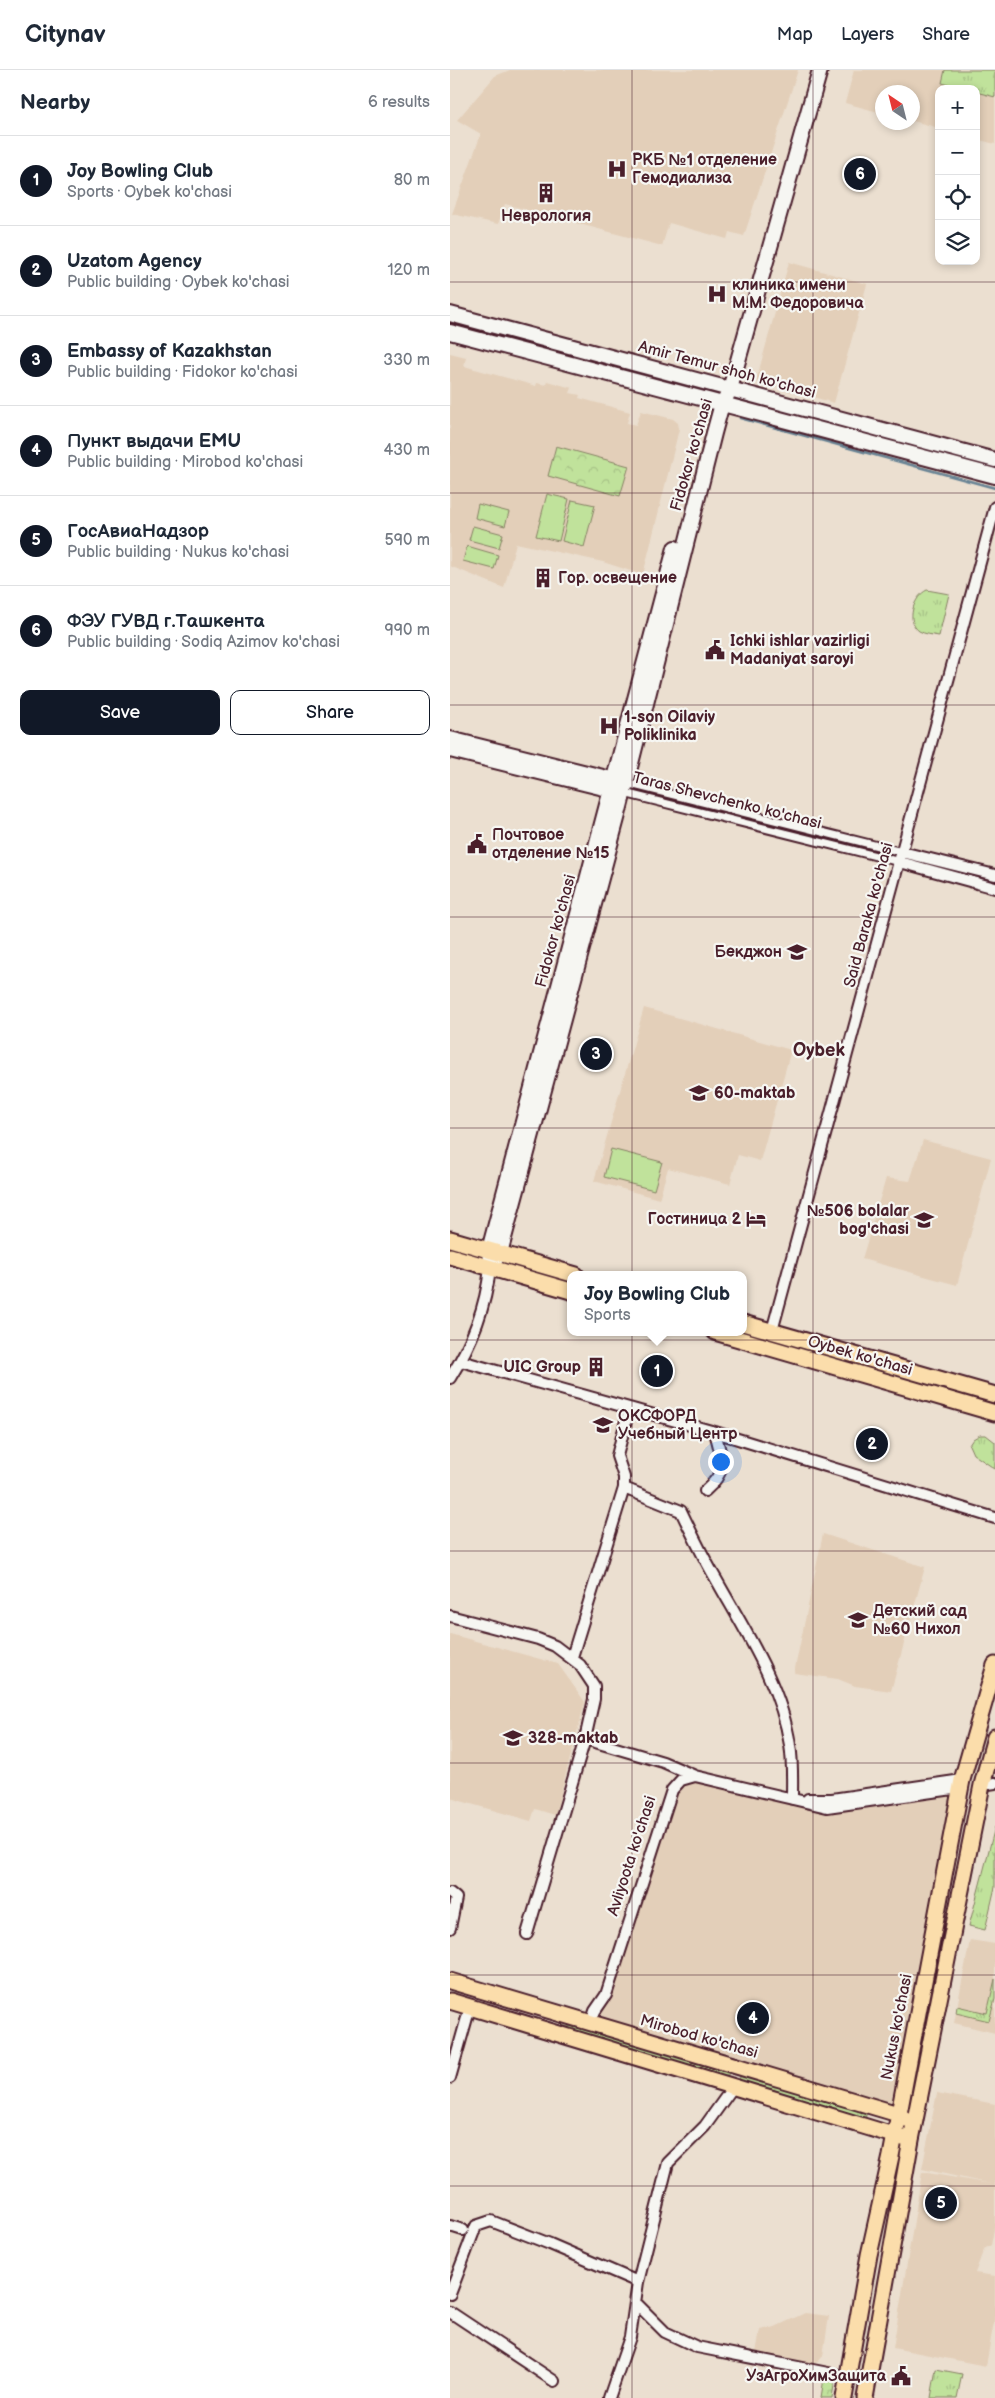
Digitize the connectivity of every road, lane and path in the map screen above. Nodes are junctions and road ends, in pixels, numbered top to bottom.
1 (820, 70) edge
2 (830, 70) edge
3 (812, 113) junction
4 (450, 314) edge
5 (450, 332) edge
6 (735, 390) junction
7 (719, 404) junction
8 (995, 460) edge
9 (995, 476) edge
10 (995, 507) edge
11 (450, 739) edge
12 (450, 750) edge
13 (619, 787) junction
14 (902, 852) junction
15 (900, 862) junction
16 (995, 876) edge
17 (995, 888) edge
18 (450, 1239) edge
19 (494, 1251) junction
20 (450, 1256) edge
21 (490, 1268) junction
22 (567, 1272) edge
23 (567, 1290) edge
24 (747, 1324) edge
25 (772, 1331) junction
26 (729, 1336) edge
27 (461, 1361) junction
28 (450, 1378) edge
29 (995, 1395) edge
30 (629, 1409) junction
31 (995, 1412) edge
32 (716, 1432) junction
33 (624, 1488) junction
34 (705, 1491) dead end
35 (995, 1518) edge
36 (450, 1616) edge
37 (572, 1657) junction
38 (995, 1665) edge
39 (995, 1737) edge
40 (585, 1739) junction
41 (668, 1764) junction
42 (695, 1776) junction
43 (989, 1780) edge
44 (961, 1784) junction
45 (672, 1790) junction
46 (792, 1798) junction
47 (450, 1894) edge
48 (450, 1928) edge
49 (527, 1934) dead end
50 (450, 1981) edge
51 (504, 1997) junction
52 (450, 2001) edge
53 (470, 2007) junction
54 (498, 2015) junction
55 (591, 2023) junction
56 (450, 2078) edge
57 (733, 2087) junction
58 (898, 2114) junction
59 (913, 2134) junction
60 (894, 2136) junction
61 (450, 2226) edge
62 (463, 2230) dead end
63 (638, 2282) junction
64 (450, 2294) edge
65 (635, 2302) junction
66 (450, 2312) edge
67 (848, 2377) junction
68 (554, 2380) dead end
69 (610, 2398) edge
70 (844, 2398) edge
71 (865, 2398) edge

1 - 3 main road
2 - 3 main road
3 - 6 main road
4 - 6 main road, Amir Temur shoh ko'chasi
5 - 7 main road
6 - 7 main road, Fidokor ko'chasi
6 - 8 main road, Amir Temur shoh ko'chasi
7 - 9 main road
7 - 13 main road, Fidokor ko'chasi
10 - 14 street, Said Baraka ko'chasi
11 - 13 main road, Taras Shevchenko ko'chasi
12 - 13 main road, Taras Shevchenko ko'chasi
13 - 14 street, Taras Shevchenko ko'chasi
13 - 15 street, Taras Shevchenko ko'chasi
13 - 19 main road, Fidokor ko'chasi
14 - 15 street, Said Baraka ko'chasi
14 - 16 street, Taras Shevchenko ko'chasi
15 - 17 street, Taras Shevchenko ko'chasi
15 - 25 street, Said Baraka ko'chasi
18 - 19 main road
19 - 21 main road, Fidokor ko'chasi
19 - 22 main road
20 - 21 main road
21 - 23 main road
21 - 27 street, Fidokor ko'chasi
24 - 25 main road, Oybek ko'chasi
25 - 29 main road, Oybek ko'chasi
26 - 31 main road, Oybek ko'chasi
27 - 28 street, Fidokor ko'chasi
27 - 30 street
30 - 32 street
30 - 33 street
32 - 34 street
32 - 35 street
33 - 37 street
33 - 46 street
36 - 37 street
37 - 40 street
38 - 44 main road, Nukus ko'chasi
39 - 43 main road
40 - 41 street
40 - 49 street
41 - 42 street
41 - 45 street
42 - 45 street, Avliyoota ko'chasi
42 - 46 street
43 - 44 main road
43 - 59 main road
44 - 46 street
44 - 58 main road, Nukus ko'chasi
45 - 55 street, Avliyoota ko'chasi
47 - 48 street
50 - 51 main road, Mirobod ko'chasi
51 - 54 main road
51 - 55 main road, Mirobod ko'chasi
52 - 53 main road
53 - 54 main road
53 - 56 street
54 - 57 main road
55 - 58 main road, Mirobod ko'chasi
57 - 60 main road
57 - 63 street
58 - 59 main road, Mirobod ko'chasi
58 - 60 main road, Nukus ko'chasi
59 - 60 main road
59 - 71 main road
60 - 67 main road, Nukus ko'chasi
61 - 62 street
63 - 64 street
63 - 65 street
65 - 67 street
65 - 69 street
66 - 68 street
67 - 70 main road, Nukus ko'chasi

